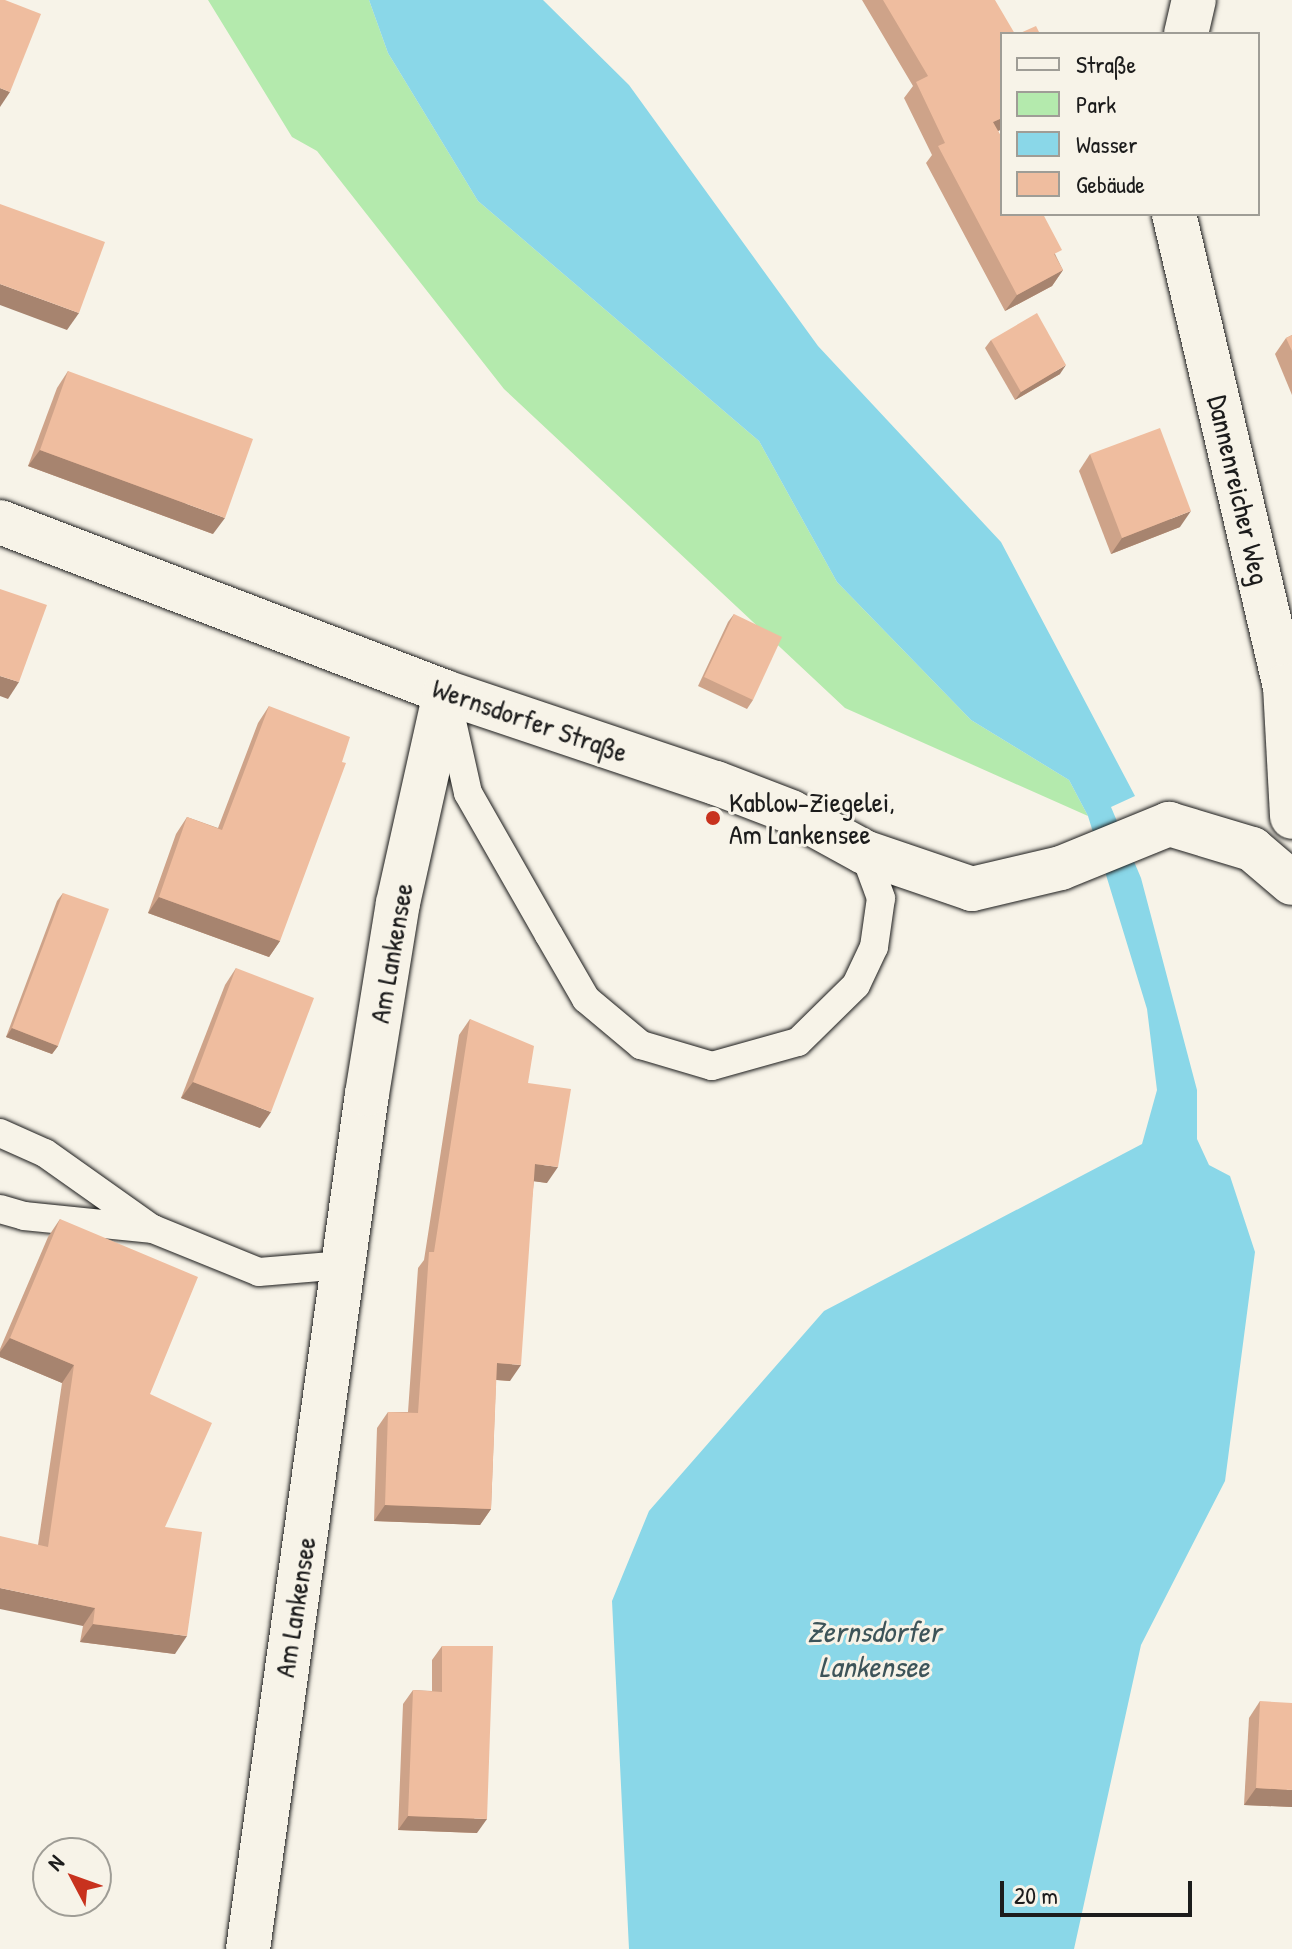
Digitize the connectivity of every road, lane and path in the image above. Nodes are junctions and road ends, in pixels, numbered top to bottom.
1 (1194, 0) edge
2 (1186, 32) edge
3 (1174, 216) edge
4 (0, 522) edge
5 (445, 692) junction
6 (1292, 817) edge
7 (864, 852) junction
8 (1292, 883) edge
9 (0, 1133) edge
10 (0, 1209) edge
11 (153, 1229) junction
12 (344, 1265) junction
13 (248, 1949) edge

1 - 2 street
3 - 6 street, Dannenreicher Weg
4 - 5 street, Wernsdorfer Straße
5 - 7 street, Wernsdorfer Straße
5 - 7 lane
5 - 12 street, Am Lankensee
7 - 8 street, Wernsdorfer Straße
9 - 11 lane
10 - 11 lane
11 - 12 lane
12 - 13 street, Am Lankensee

